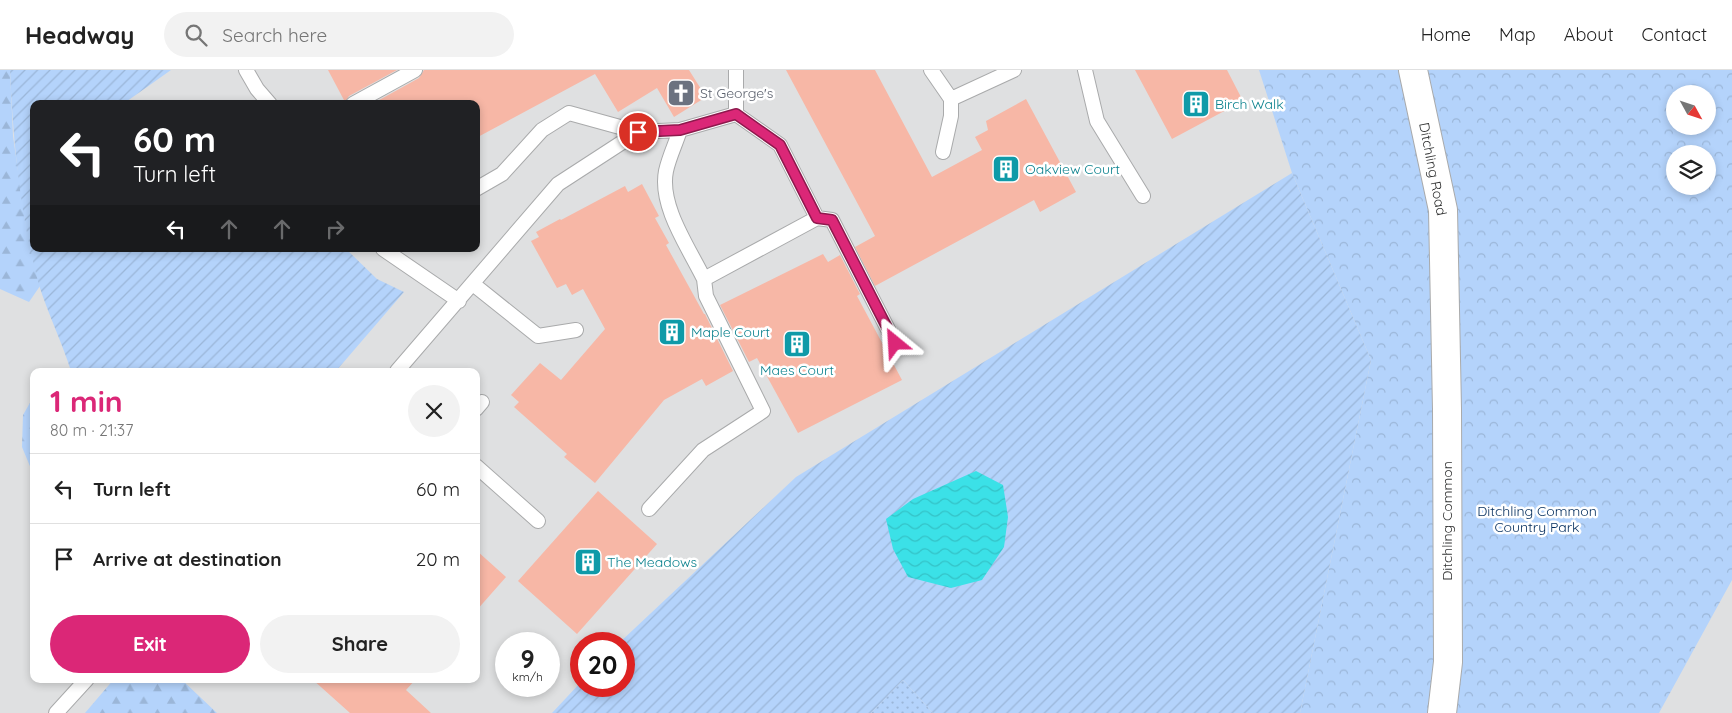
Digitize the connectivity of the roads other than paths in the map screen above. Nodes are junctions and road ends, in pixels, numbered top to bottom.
1 (246, 70) edge
2 (415, 70) edge
3 (736, 70) edge
4 (931, 70) edge
5 (1014, 70) edge
6 (1084, 70) edge
7 (1413, 70) edge
8 (950, 99) junction
9 (267, 100) edge
10 (360, 100) edge
11 (736, 114) junction
12 (680, 130) junction
13 (638, 132) junction
14 (943, 152) dead end
15 (480, 187) edge
16 (1143, 196) dead end
17 (817, 218) junction
18 (401, 253) edge
19 (704, 279) junction
20 (474, 284) junction
21 (459, 301) junction
22 (576, 330) dead end
23 (1445, 330) joint
24 (895, 343) dead end
25 (400, 368) edge
26 (480, 470) edge
27 (649, 509) dead end
28 (538, 521) dead end
29 (84, 683) edge
30 (56, 713) edge
31 (1442, 713) edge

1 - 9 lane
2 - 10 lane
3 - 11 lane
4 - 8 lane
5 - 8 lane
6 - 16 lane
7 - 23 main road, Ditchling Road
8 - 14 lane
11 - 12 lane
11 - 17 lane
12 - 13 lane
12 - 19 lane
13 - 15 lane
13 - 20 lane
17 - 19 lane
17 - 24 lane
18 - 21 lane
19 - 27 lane
20 - 21 lane
20 - 22 lane
21 - 25 lane
23 - 31 main road, Ditchling Common
26 - 28 lane
29 - 30 lane

